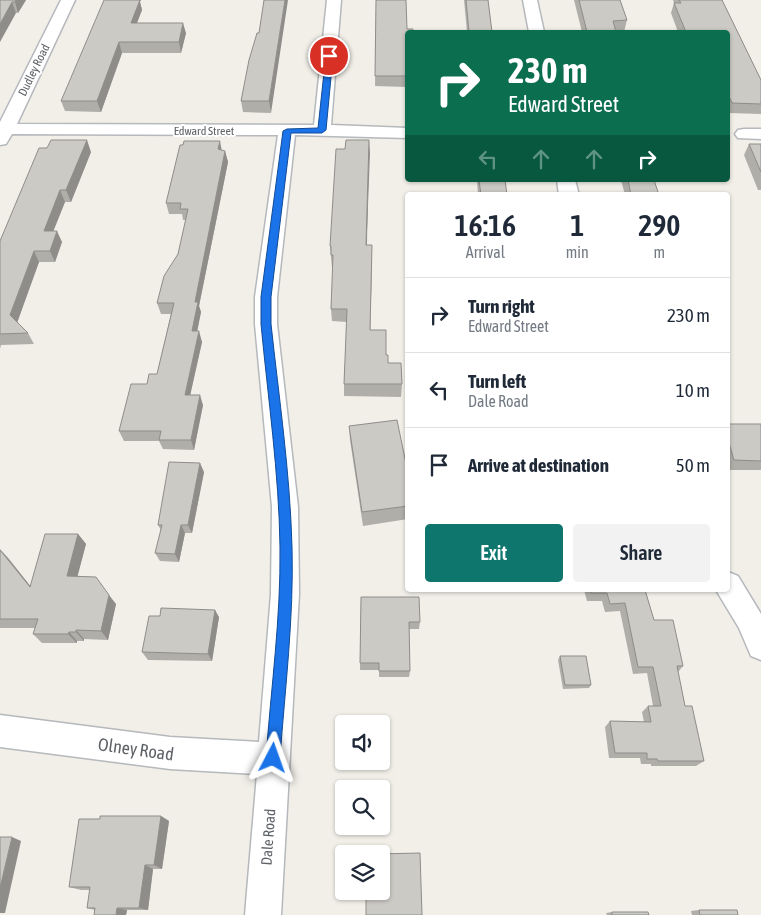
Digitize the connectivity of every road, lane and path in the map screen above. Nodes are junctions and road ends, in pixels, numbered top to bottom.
1 (68, 0) edge
2 (334, 0) edge
3 (530, 0) edge
4 (537, 30) edge
5 (322, 130) junction
6 (287, 131) junction
7 (2, 133) edge
8 (405, 133) edge
9 (730, 588) edge
10 (761, 646) edge
11 (0, 731) edge
12 (273, 758) junction
13 (263, 915) edge

1 - 7 street, Dudley Road
2 - 5 street
3 - 4 street
5 - 6 street, Edward Street
5 - 8 street, Edward Street
6 - 7 street, Edward Street
6 - 12 street, Dale Road
9 - 10 street
11 - 12 street, Olney Road
12 - 13 street, Dale Road

